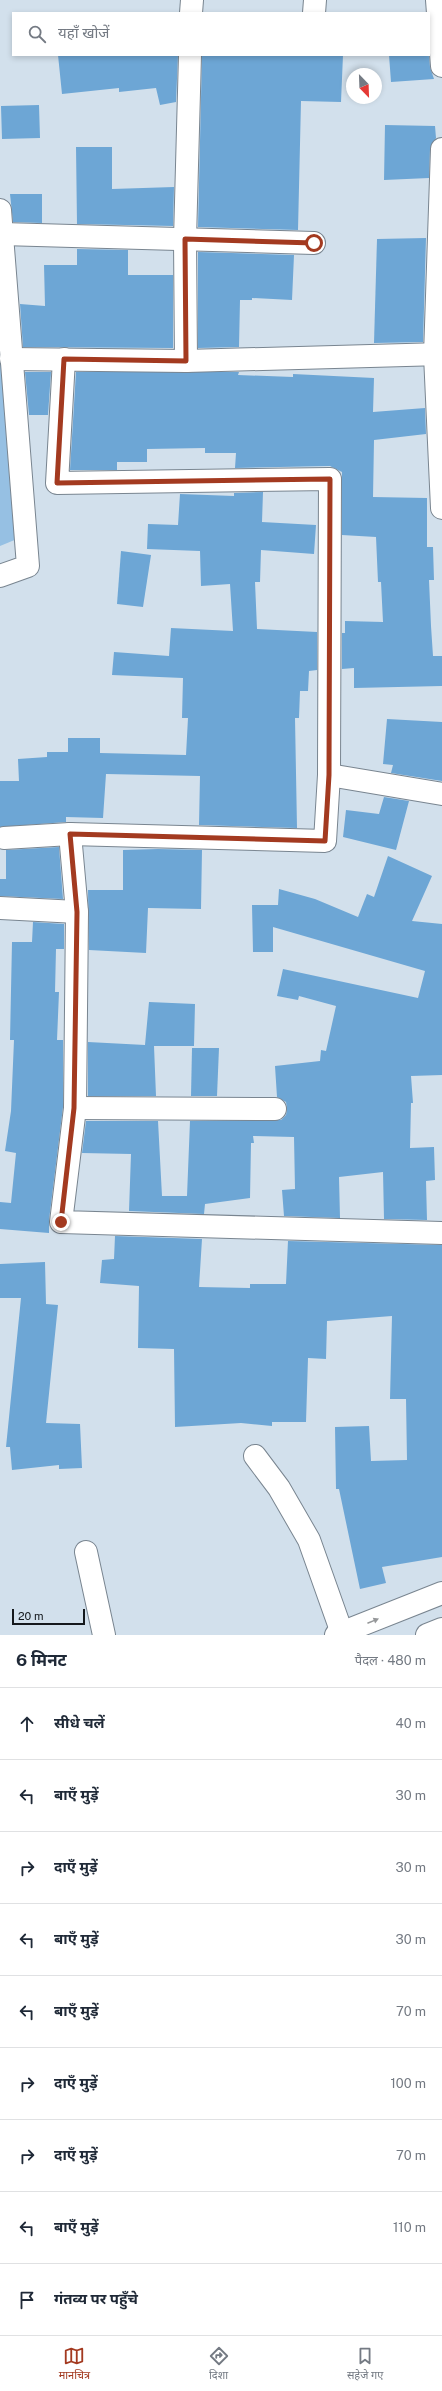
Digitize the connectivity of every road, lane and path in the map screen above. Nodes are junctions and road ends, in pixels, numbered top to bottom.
1 (192, 0) edge
2 (315, 0) edge
3 (437, 0) edge
4 (191, 12) edge
5 (314, 12) edge
6 (190, 56) edge
7 (442, 66) edge
8 (442, 149) edge
9 (0, 210) edge
10 (2, 234) junction
11 (185, 239) junction
12 (314, 243) dead end
13 (439, 354) edge
14 (11, 359) junction
15 (64, 359) junction
16 (186, 361) junction
17 (442, 508) edge
18 (0, 576) edge
19 (329, 775) junction
20 (442, 794) edge
21 (70, 834) junction
22 (4, 838) dead end
23 (0, 908) edge
24 (77, 912) junction
25 (74, 1108) junction
26 (275, 1108) dead end
27 (442, 1233) edge
28 (255, 1456) dead end
29 (86, 1552) dead end
30 (442, 1593) edge
31 (442, 1629) edge
32 (339, 1634) edge
33 (104, 1635) edge
34 (427, 1635) edge

1 - 4 main road
2 - 5 main road
3 - 7 main road
6 - 11 main road
8 - 13 main road
9 - 10 main road
10 - 11 main road
10 - 14 main road
11 - 12 main road
11 - 16 main road
13 - 16 main road
13 - 17 main road
14 - 15 main road
14 - 18 main road
15 - 16 main road
15 - 19 main road
19 - 20 main road
19 - 21 main road
21 - 22 main road
21 - 24 main road
23 - 24 main road
24 - 25 main road
25 - 26 main road
25 - 27 main road
28 - 32 main road
29 - 33 main road
32 -> 30 main road
31 - 34 main road

